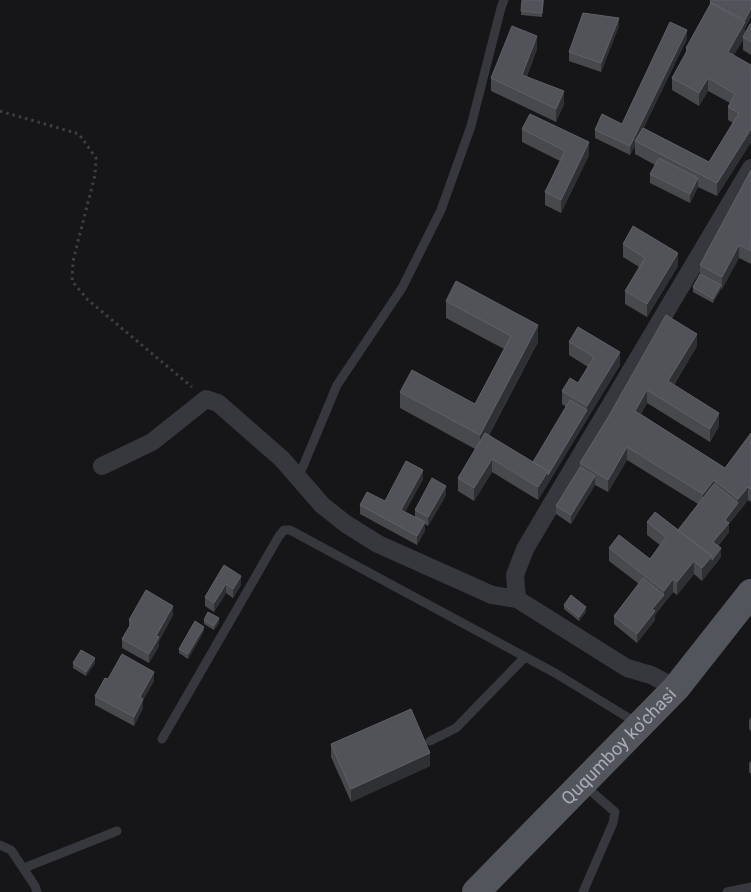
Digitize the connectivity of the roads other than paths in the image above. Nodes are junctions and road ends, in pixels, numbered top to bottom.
1 (504, 0) edge
2 (751, 168) edge
3 (102, 466) dead end
4 (299, 476) junction
5 (751, 593) edge
6 (517, 599) junction
7 (525, 657) junction
8 (676, 688) junction
9 (640, 725) junction
10 (162, 739) dead end
11 (430, 740) dead end
12 (582, 784) junction
13 (117, 831) dead end
14 (0, 845) edge
15 (24, 868) junction
16 (751, 887) edge
17 (37, 892) edge
18 (476, 892) edge
19 (583, 892) edge
20 (727, 892) edge

1 - 4 lane
2 - 6 street
3 - 4 street
4 - 6 street
5 - 8 main road, Ququmboy ko'chasi
6 - 8 street
7 - 9 lane
7 - 10 lane
7 - 11 lane
8 - 9 main road, Ququmboy ko'chasi
9 - 12 main road, Ququmboy ko'chasi
12 - 18 main road, Ququmboy ko'chasi
12 - 19 lane
13 - 15 lane
14 - 15 lane
15 - 17 lane
16 - 20 lane

